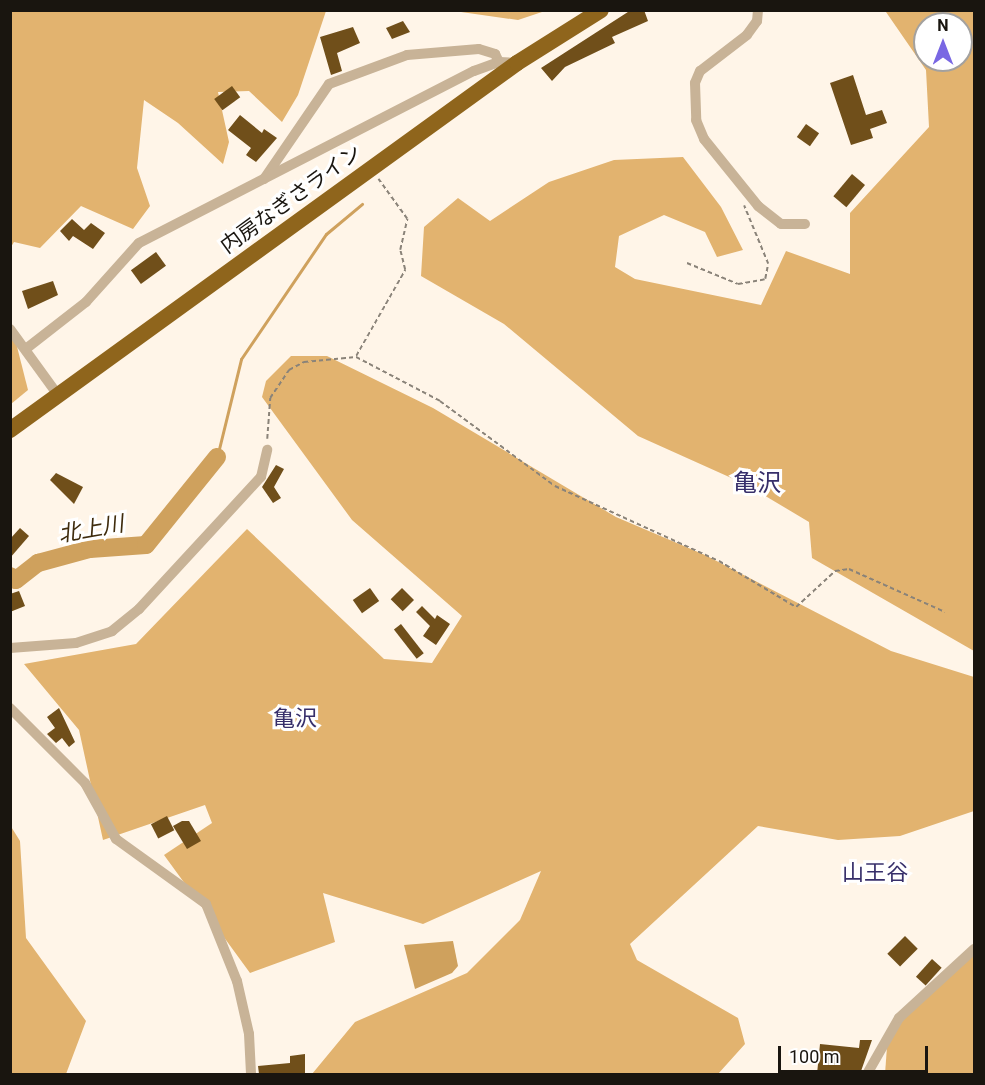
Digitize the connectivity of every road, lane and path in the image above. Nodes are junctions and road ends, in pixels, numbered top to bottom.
1 (602, 10) edge
2 (758, 10) edge
3 (499, 62) junction
4 (517, 63) junction
5 (371, 170) junction
6 (264, 179) junction
7 (748, 194) junction
8 (805, 224) dead end
9 (687, 263) dead end
10 (10, 328) edge
11 (27, 348) junction
12 (356, 357) junction
13 (58, 394) junction
14 (10, 430) edge
15 (267, 450) joint
16 (945, 612) dead end
17 (10, 648) edge
18 (10, 708) edge
19 (975, 949) edge
20 (251, 1074) edge
21 (867, 1074) edge

1 - 4 highway, 内房なぎさライン
2 - 7 street
3 - 4 street
3 - 6 street
3 - 6 street
4 - 5 highway, 内房なぎさライン
5 - 12 path
5 - 13 highway, 内房なぎさライン
6 - 11 street
7 - 8 street
7 - 9 path
10 - 11 street
11 - 13 street
12 - 15 path
12 - 16 path
13 - 14 highway, 内房なぎさライン
15 - 17 street
18 - 20 street
19 - 21 street

